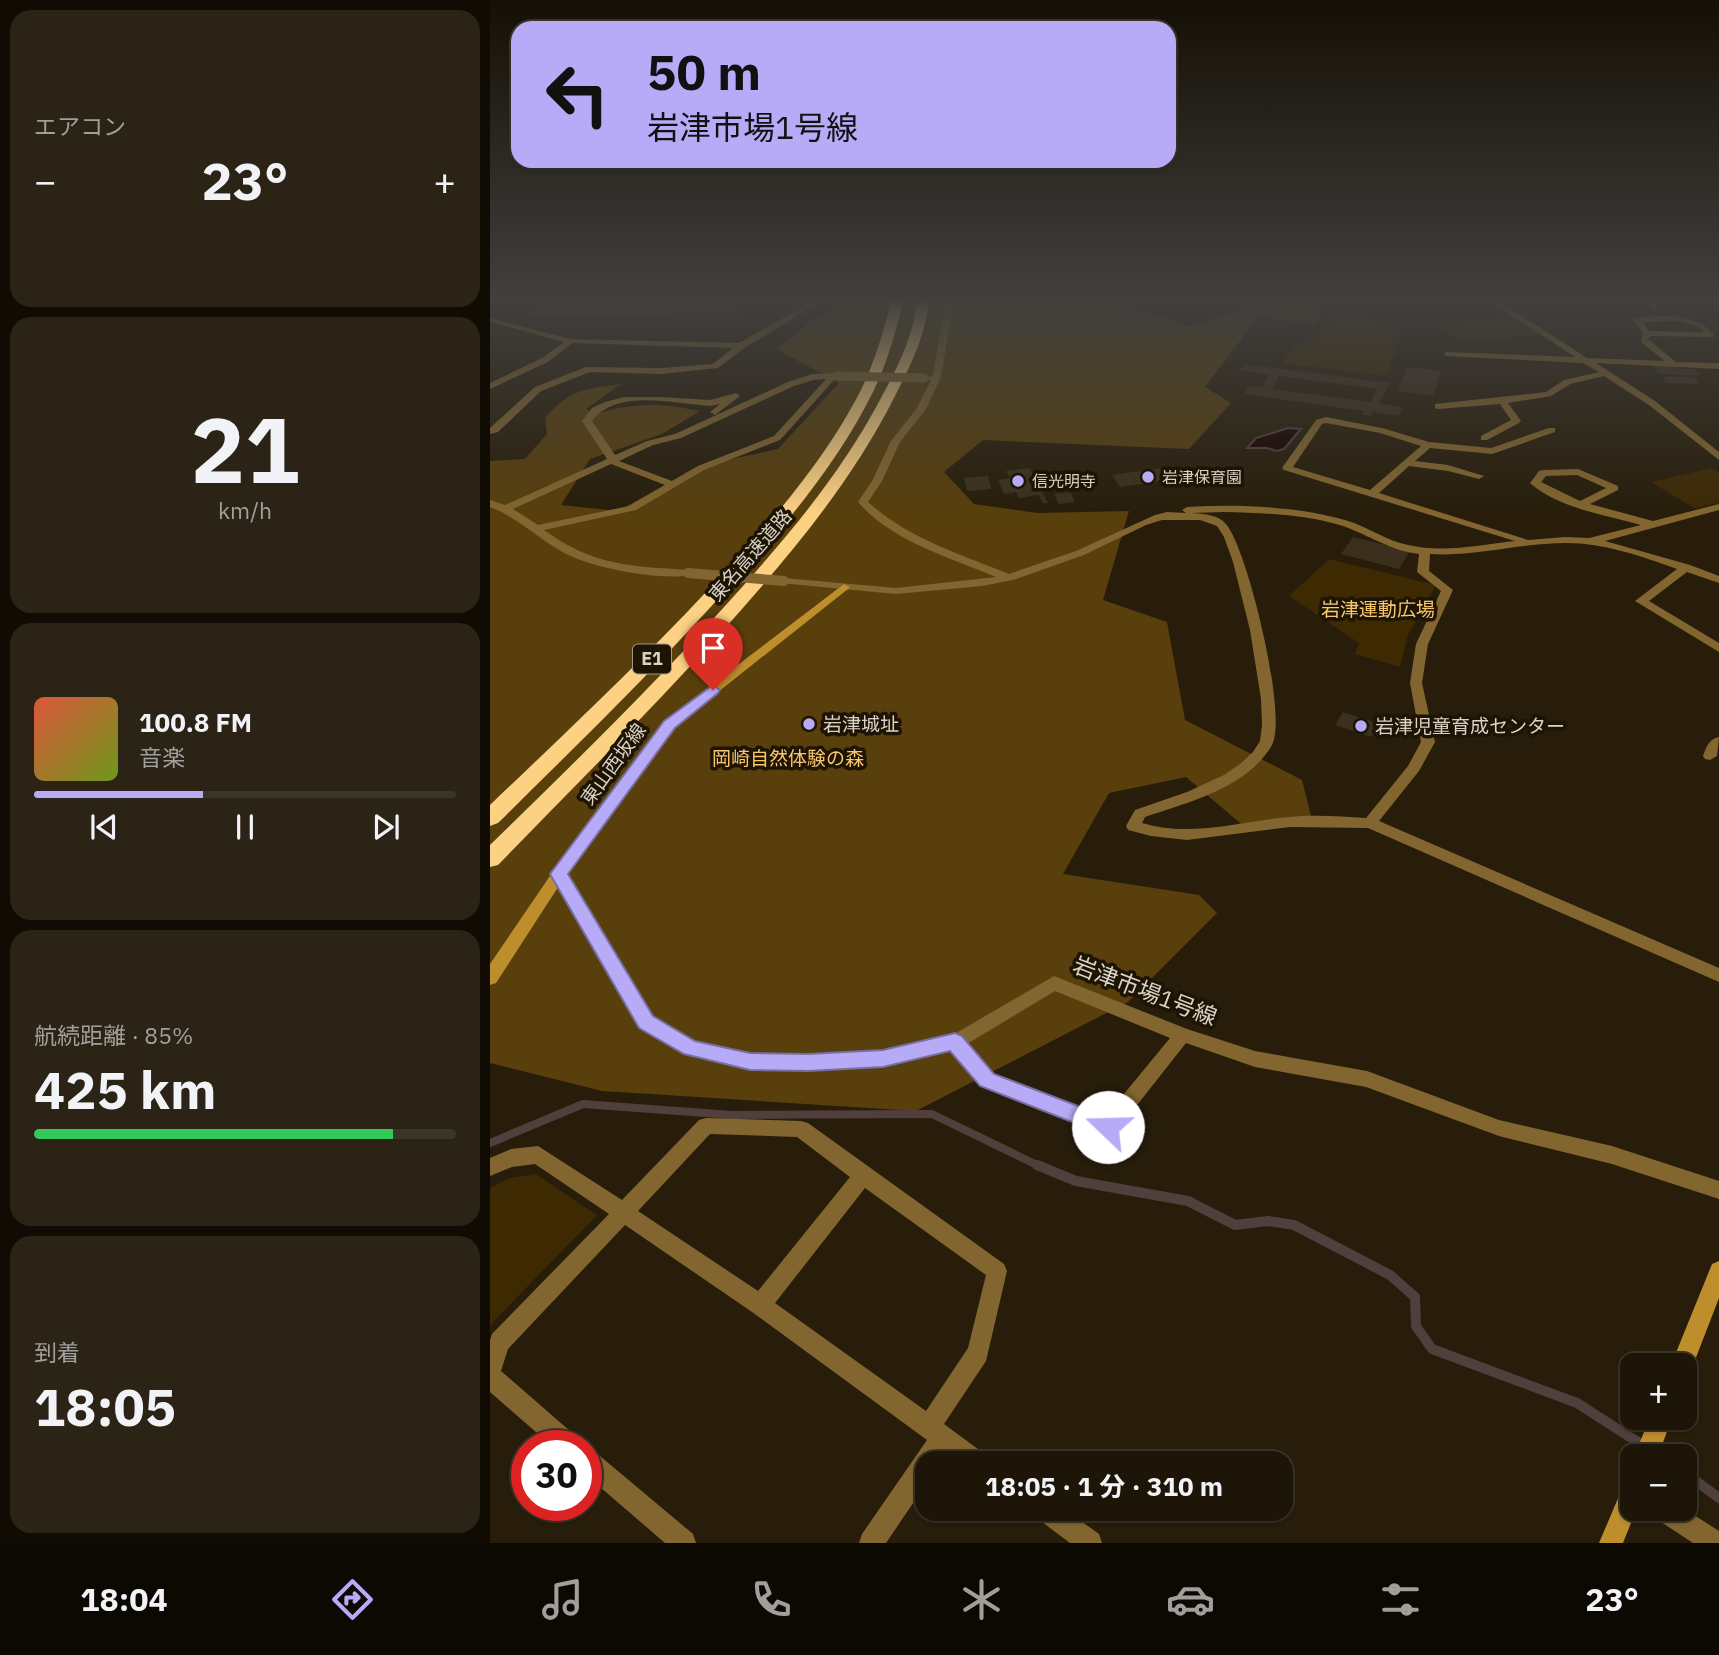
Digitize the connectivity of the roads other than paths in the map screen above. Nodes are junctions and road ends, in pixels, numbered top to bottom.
1 (522, 371) edge
2 (584, 371) edge
3 (876, 371) edge
4 (899, 371) edge
5 (938, 371) edge
6 (1599, 371) edge
7 (1603, 374) junction
8 (835, 376) junction
9 (937, 377) junction
10 (490, 386) edge
11 (1502, 401) junction
12 (1438, 406) dead end
13 (714, 419) junction
14 (1552, 430) dead end
15 (490, 431) edge
16 (1484, 438) dead end
17 (1428, 445) junction
18 (1719, 457) edge
19 (612, 460) junction
20 (1409, 463) junction
21 (1479, 476) dead end
22 (672, 484) junction
23 (1371, 494) junction
24 (490, 502) edge
25 (1583, 503) junction
26 (1719, 507) edge
27 (506, 508) junction
28 (1159, 517) junction
29 (1650, 524) junction
30 (536, 529) junction
31 (1591, 541) junction
32 (1528, 542) junction
33 (1424, 551) junction
34 (1686, 567) junction
35 (1009, 578) junction
36 (1719, 580) edge
37 (844, 587) junction
38 (1719, 648) edge
39 (1719, 741) edge
40 (1710, 756) dead end
41 (490, 818) edge
42 (1370, 823) junction
43 (490, 859) edge
44 (558, 874) junction
45 (1719, 975) edge
46 (490, 978) edge
47 (1182, 1034) junction
48 (955, 1042) junction
49 (490, 1167) edge
50 (863, 1175) junction
51 (1719, 1190) edge
52 (623, 1214) junction
53 (1719, 1271) edge
54 (760, 1305) junction
55 (1687, 1353) edge
56 (490, 1370) edge
57 (490, 1377) edge
58 (551, 1430) edge
59 (936, 1433) junction
60 (961, 1451) edge
61 (602, 1473) edge
62 (1060, 1521) edge
63 (1621, 1521) edge
64 (1680, 1521) edge
65 (684, 1543) edge
66 (871, 1543) edge
67 (1090, 1543) edge
68 (1612, 1543) edge
69 (1714, 1543) edge

1 - 10 street
2 - 15 street
3 - 41 highway, 東名高速道路 / E1
4 - 43 highway, 東名高速道路 / E1
5 - 9 street
6 - 7 street
7 - 11 street
7 - 18 street
8 - 9 street, bridge
8 - 13 street
8 - 22 street
9 - 35 street
11 - 12 street
11 - 16 street
13 - 19 street
13 - 19 street
14 - 17 street
17 - 20 street
17 - 23 street
19 - 22 street
19 - 27 street
20 - 21 street
20 - 23 street
22 - 30 street
23 - 32 street
24 - 27 street
25 - 25 street
25 - 29 street
26 - 29 street
27 - 30 street
28 - 33 street
28 - 35 street
28 - 42 street
29 - 31 street
30 - 37 street, bridge
31 - 32 street
31 - 34 street
32 - 33 street
33 - 42 street
34 - 36 street
34 - 38 street
35 - 37 street
37 - 44 street, 東山西坂線
39 - 40 street
42 - 45 street
44 - 46 street, 東山西坂線
44 - 48 street, 岩津市場1号線
47 - 48 street, 岩津市場1号線
47 - 48 street
47 - 51 street, 岩津市場1号線
49 - 52 street
50 - 52 street
50 - 54 street
50 - 59 street
52 - 54 street
52 - 56 street
53 - 55 street
54 - 59 street
57 - 58 street
59 - 60 street
59 - 66 street
61 - 65 street
62 - 67 street
63 - 68 street
64 - 69 street

